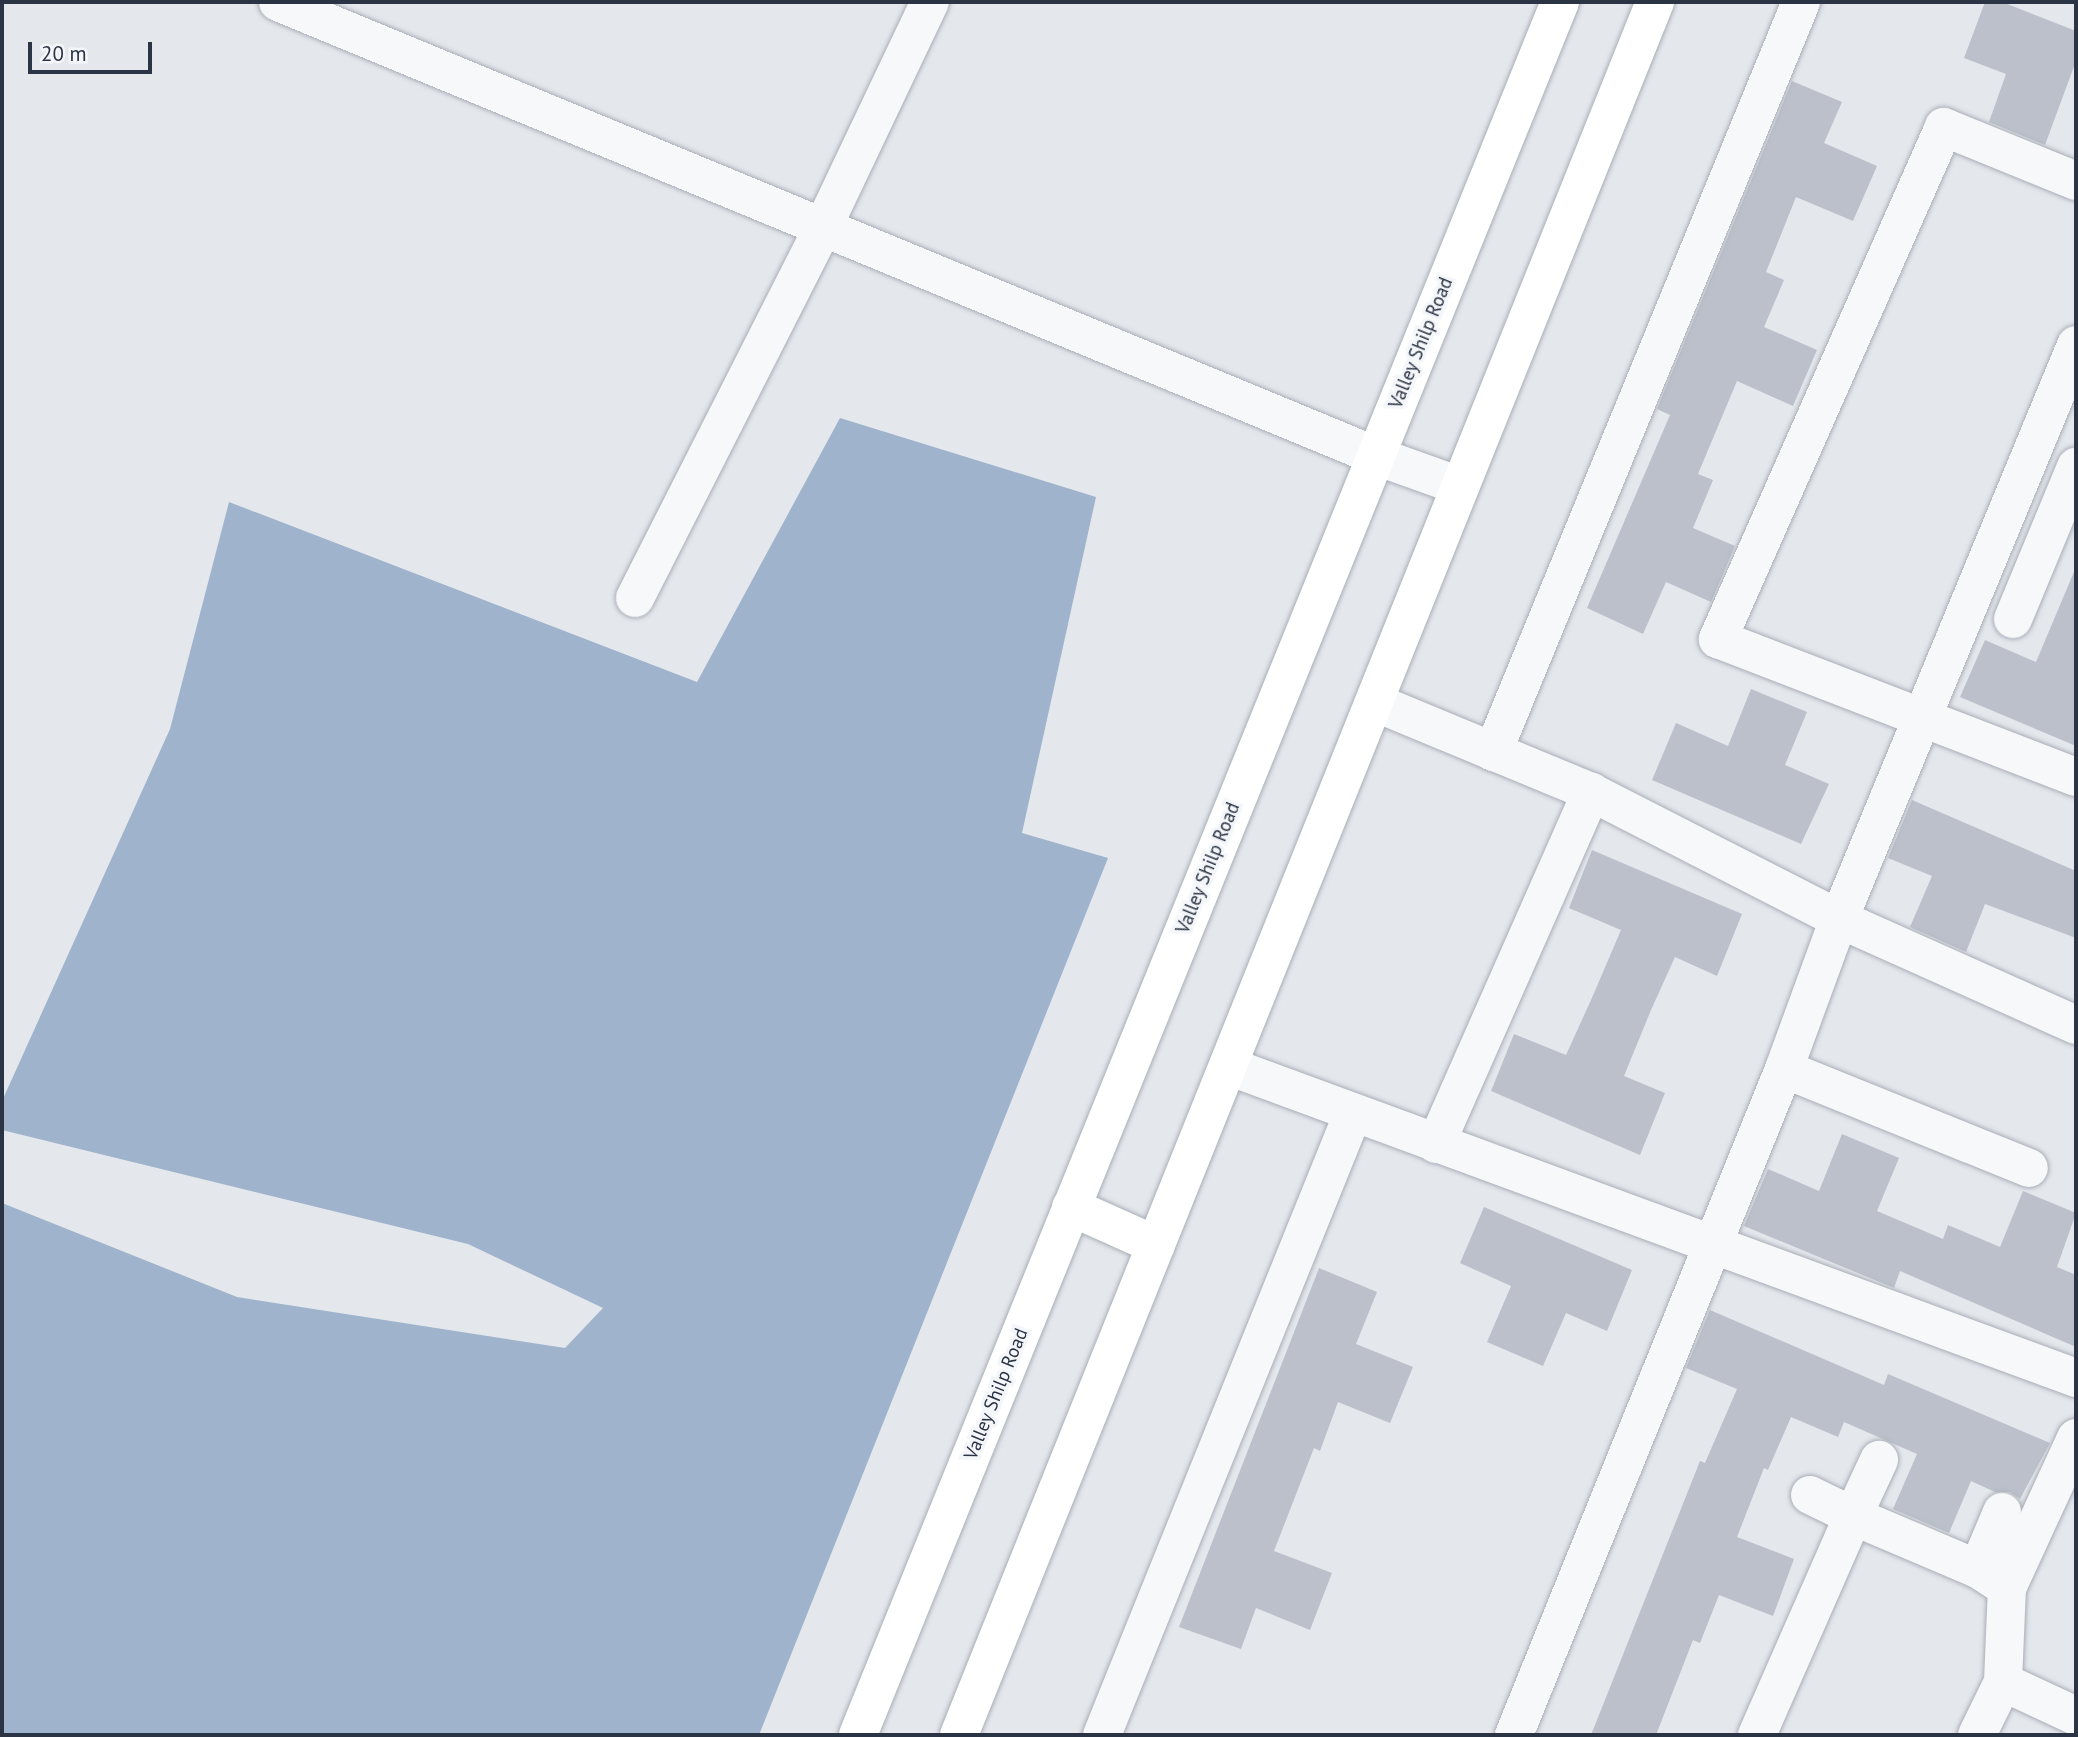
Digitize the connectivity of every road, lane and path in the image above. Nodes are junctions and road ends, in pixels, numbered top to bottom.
1 (278, 2) edge
2 (930, 2) edge
3 (1560, 2) edge
4 (1655, 2) edge
5 (1801, 2) edge
6 (2076, 181) edge
7 (824, 225) junction
8 (2076, 345) edge
9 (1376, 456) junction
10 (2076, 467) edge
11 (1460, 486) junction
12 (635, 598) dead end
13 (2013, 619) dead end
14 (1374, 702) junction
15 (1925, 720) junction
16 (1493, 752) junction
17 (2076, 776) edge
18 (1591, 792) junction
19 (1839, 919) junction
20 (2076, 1025) edge
21 (1228, 1066) junction
22 (1784, 1069) junction
23 (1353, 1113) junction
24 (1436, 1143) junction
25 (2029, 1168) dead end
26 (1071, 1207) junction
27 (1156, 1245) junction
28 (1712, 1246) junction
29 (2076, 1378) edge
30 (2076, 1438) edge
31 (1879, 1460) dead end
32 (1810, 1495) dead end
33 (2002, 1512) dead end
34 (1853, 1516) junction
35 (1992, 1579) junction
36 (2003, 1682) junction
37 (2076, 1716) edge
38 (963, 1734) edge
39 (858, 1735) edge
40 (1102, 1735) edge
41 (1514, 1735) edge
42 (1757, 1735) edge
43 (1977, 1735) edge

1 - 7 street
2 - 7 street
3 - 9 street, Valley Shilp Road
4 - 11 street
5 - 16 street
6 - 15 street
7 - 9 street
7 - 12 street
8 - 15 street
9 - 11 street
9 - 26 street, Valley Shilp Road
10 - 13 street
11 - 14 street
14 - 16 street
14 - 21 street
15 - 17 street
15 - 19 street
16 - 18 street
18 - 19 street
18 - 24 street
19 - 20 street
19 - 22 street
21 - 23 street
21 - 27 street
22 - 25 street
22 - 28 street
23 - 24 street
23 - 40 street
24 - 28 street
26 - 27 street
26 - 39 street, Valley Shilp Road
27 - 38 street
28 - 29 street
28 - 41 street
30 - 35 street
31 - 34 street
32 - 34 street
33 - 35 street
34 - 35 street
34 - 42 street
35 - 36 street
36 - 37 street
36 - 43 street

